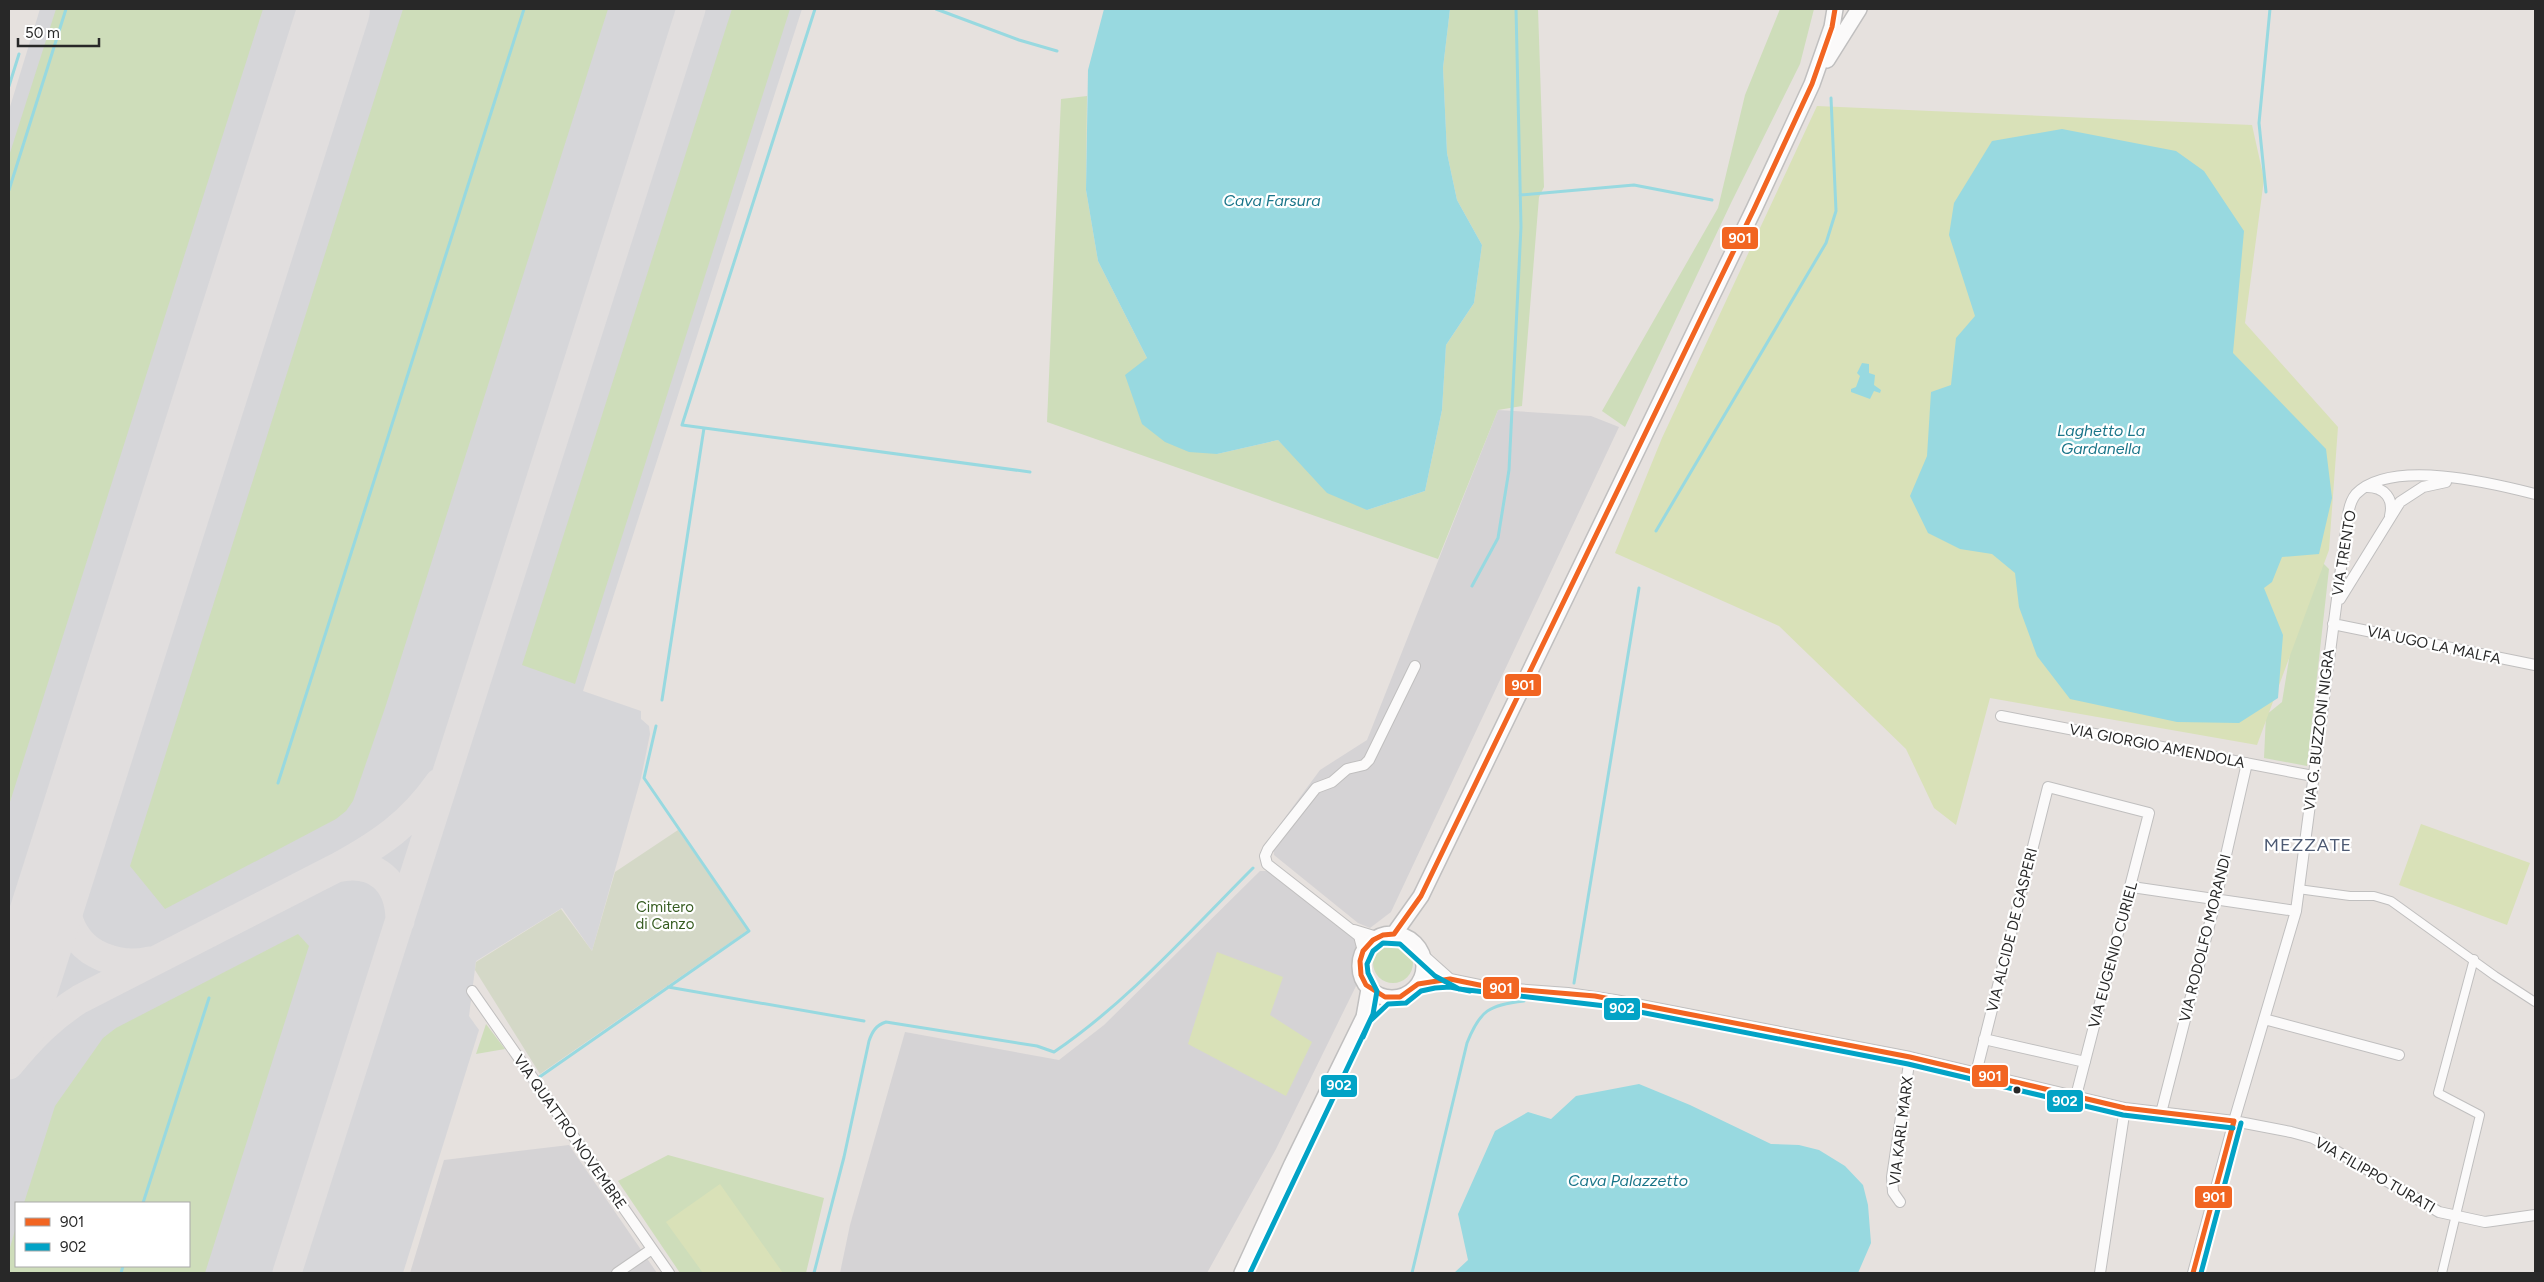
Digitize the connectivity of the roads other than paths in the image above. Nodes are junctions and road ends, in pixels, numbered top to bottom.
1 (1835, 9) edge
2 (1859, 9) edge
3 (1812, 84) junction
4 (2464, 480) junction
5 (2366, 487) junction
6 (2535, 494) edge
7 (2390, 517) junction
8 (2335, 609) junction
9 (2333, 624) junction
10 (2535, 665) edge
11 (1415, 666) dead end
12 (2001, 716) dead end
13 (2247, 764) junction
14 (2313, 776) junction
15 (2149, 813) joint
16 (2132, 887) junction
17 (2298, 889) junction
18 (1421, 896) junction
19 (2216, 899) junction
20 (2296, 911) junction
21 (1351, 929) junction
22 (1394, 934) junction
23 (1377, 937) junction
24 (1417, 948) junction
25 (1364, 951) junction
26 (2474, 959) junction
27 (1450, 979) junction
28 (1418, 984) junction
29 (1369, 988) junction
30 (472, 991) dead end
31 (1385, 997) junction
32 (2535, 1002) edge
33 (1364, 1017) junction
34 (2264, 1019) junction
35 (1984, 1039) junction
36 (2399, 1055) dead end
37 (1910, 1057) junction
38 (2085, 1062) junction
39 (1976, 1072) junction
40 (2076, 1096) junction
41 (2125, 1108) junction
42 (2161, 1113) junction
43 (2234, 1122) junction
44 (1900, 1202) dead end
45 (2535, 1215) edge
46 (2456, 1216) junction
47 (652, 1249) junction
48 (617, 1273) edge
49 (669, 1273) edge
50 (1242, 1273) edge
51 (2100, 1273) edge
52 (2193, 1273) edge
53 (2442, 1273) edge

1 - 3 main road
2 - 3 main road
3 - 18 main road
4 - 5 street, VIA TRENTO
4 - 6 street, VIA TRENTO
4 - 7 street, VIA TRENTO
5 - 7 street
5 - 8 street, VIA TRENTO
7 - 8 street, VIA TRENTO
8 - 9 street, VIA G. BUZZONI NIGRA
9 - 10 street, VIA UGO LA MALFA
9 - 14 street, VIA G. BUZZONI NIGRA
11 - 21 street
12 - 13 street, VIA GIORGIO AMENDOLA
13 - 14 street, VIA GIORGIO AMENDOLA
13 - 19 street, VIA RODOLFO MORANDI
14 - 17 street, VIA G. BUZZONI NIGRA
15 - 16 street, VIA EUGENIO CURIEL
15 - 35 street, VIA ALCIDE DE GASPERI
16 - 19 street
16 - 38 street, VIA EUGENIO CURIEL
17 - 20 street, VIA G. BUZZONI NIGRA
17 - 26 street
18 - 22 main road
18 - 24 main road
19 - 20 street
19 - 42 street, VIA RODOLFO MORANDI
20 - 34 street, VIA G. BUZZONI NIGRA
21 - 23 street
21 - 25 street
22 - 23 main road
22 - 24 main road
23 - 25 main road
24 - 27 street
24 - 28 main road
25 - 29 main road
26 - 32 street
26 - 46 street
27 - 28 street, VIA FILIPPO TURATI
27 - 37 street, VIA FILIPPO TURATI
28 - 31 main road
29 - 31 main road
29 - 33 main road
30 - 47 street, VIA QUATTRO NOVEMBRE
31 - 33 main road
33 - 50 main road
34 - 36 street
34 - 43 street, VIA G. BUZZONI NIGRA
35 - 38 street
35 - 39 street, VIA ALCIDE DE GASPERI
37 - 39 street, VIA FILIPPO TURATI
37 - 44 street, VIA KARL MARX
38 - 40 street, VIA EUGENIO CURIEL
39 - 40 street, VIA FILIPPO TURATI
40 - 41 street, VIA FILIPPO TURATI
41 - 42 street, VIA FILIPPO TURATI
41 - 51 street
42 - 43 street, VIA FILIPPO TURATI
43 - 46 street, VIA FILIPPO TURATI
43 - 52 street, VIA G. BUZZONI NIGRA
45 - 46 street, VIA FILIPPO TURATI
46 - 53 street
47 - 48 street
47 - 49 street, VIA QUATTRO NOVEMBRE

